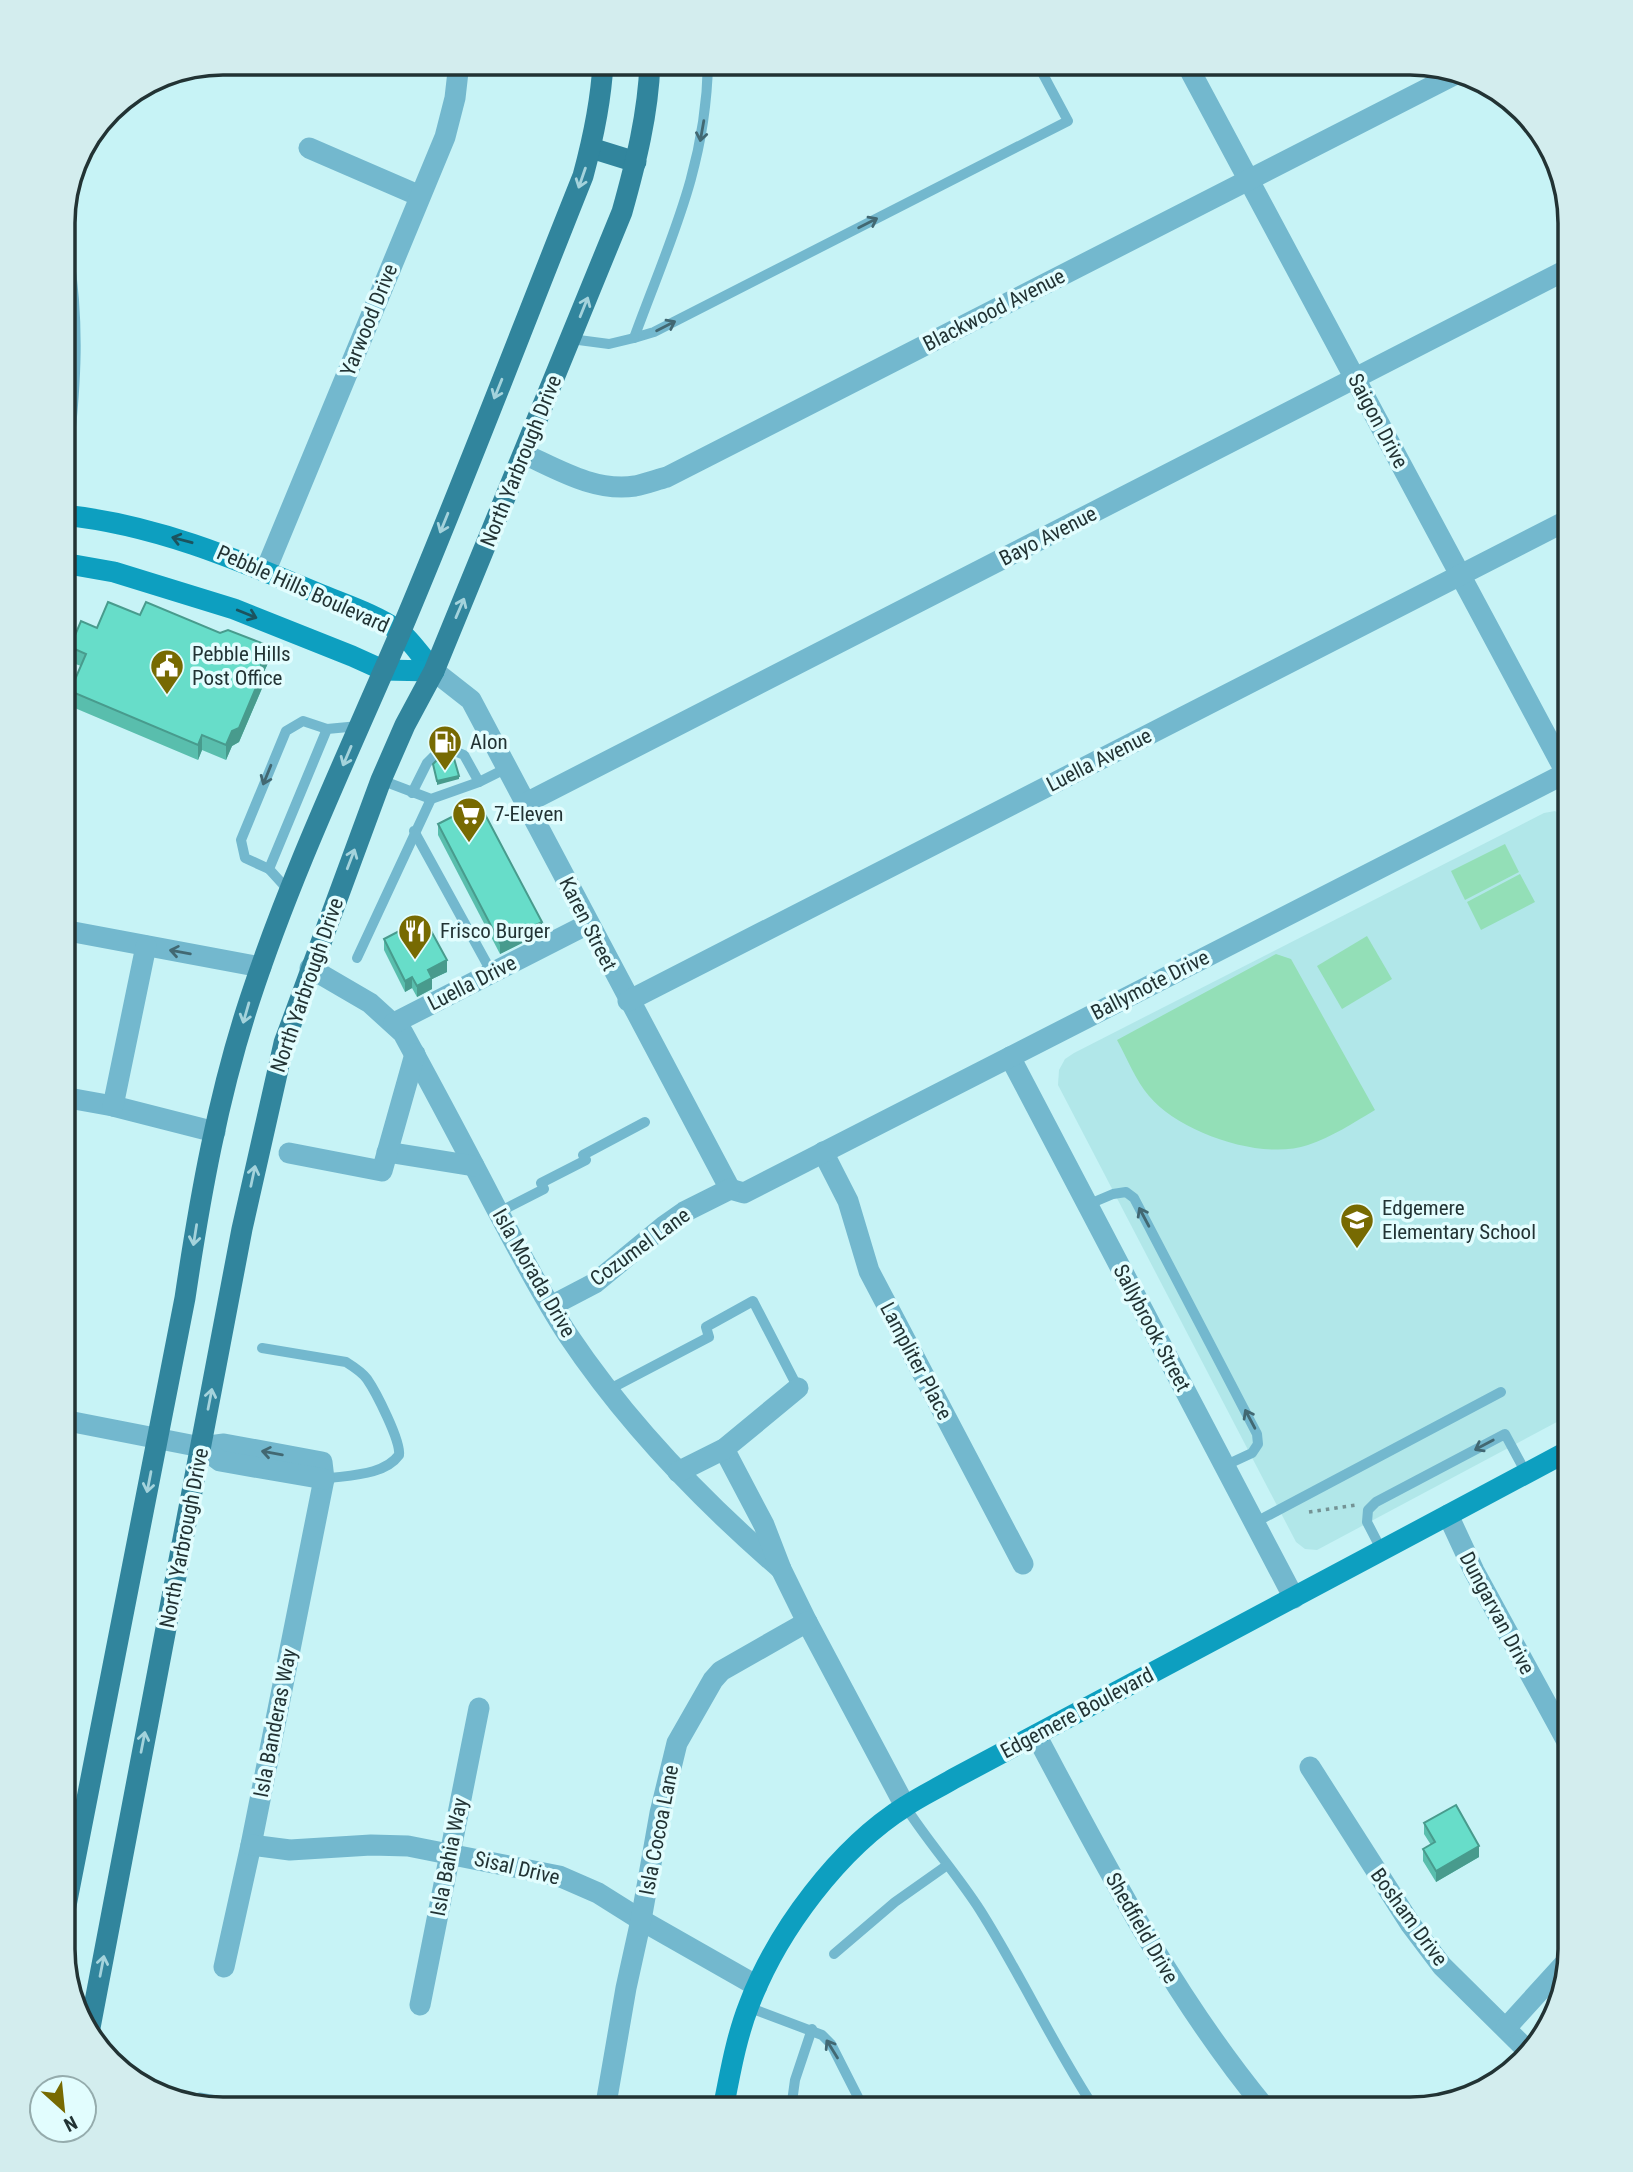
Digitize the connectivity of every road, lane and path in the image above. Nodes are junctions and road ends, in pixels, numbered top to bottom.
1 (458, 76) edge
2 (602, 76) edge
3 (650, 76) edge
4 (707, 76) edge
5 (1044, 76) edge
6 (1193, 76) edge
7 (1444, 79) edge
8 (309, 148) dead end
9 (591, 148) junction
10 (636, 162) junction
11 (1249, 180) junction
12 (421, 196) junction
13 (1558, 274) edge
14 (634, 338) junction
15 (571, 339) junction
16 (1355, 379) junction
17 (524, 454) junction
18 (76, 517) edge
19 (1558, 525) edge
20 (76, 565) edge
21 (265, 572) junction
22 (1461, 575) junction
23 (400, 632) junction
24 (383, 670) junction
25 (434, 671) junction
26 (359, 726) junction
27 (327, 729) junction
28 (1558, 755) edge
29 (507, 768) junction
30 (381, 779) junction
31 (1558, 781) edge
32 (479, 782) junction
33 (412, 793) junction
34 (431, 799) junction
35 (526, 803) junction
36 (414, 831) junction
37 (269, 869) junction
38 (290, 892) junction
39 (588, 924) junction
40 (76, 932) edge
41 (146, 946) junction
42 (357, 958) dead end
43 (261, 967) junction
44 (310, 968) junction
45 (492, 973) junction
46 (628, 1001) junction
47 (394, 1023) junction
48 (415, 1054) junction
49 (1010, 1057) junction
50 (75, 1099) edge
51 (113, 1106) junction
52 (645, 1122) dead end
53 (215, 1132) junction
54 (387, 1152) junction
55 (822, 1152) junction
56 (289, 1153) dead end
57 (474, 1166) junction
58 (730, 1189) junction
59 (1087, 1205) junction
60 (499, 1212) junction
61 (551, 1306) junction
62 (262, 1348) dead end
63 (798, 1388) joint
64 (608, 1390) junction
65 (1501, 1392) dead end
66 (75, 1422) edge
67 (157, 1438) junction
68 (201, 1447) junction
69 (724, 1449) junction
70 (1558, 1456) edge
71 (1224, 1466) junction
72 (678, 1472) junction
73 (1526, 1473) junction
74 (324, 1479) junction
75 (1368, 1510) junction
76 (1306, 1512) dead end
77 (1448, 1515) junction
78 (1254, 1523) junction
79 (1382, 1551) junction
80 (1023, 1564) dead end
81 (781, 1569) junction
82 (1294, 1598) junction
83 (807, 1622) junction
84 (479, 1708) dead end
85 (1558, 1725) edge
86 (1036, 1735) junction
87 (1310, 1767) dead end
88 (905, 1806) junction
89 (251, 1845) junction
90 (450, 1853) junction
91 (75, 1859) edge
92 (946, 1866) junction
93 (641, 1920) junction
94 (834, 1954) dead end
95 (224, 1967) dead end
96 (1555, 1974) edge
97 (757, 1986) junction
98 (420, 2005) dead end
99 (748, 2007) junction
100 (92, 2016) edge
101 (1506, 2028) junction
102 (812, 2029) junction
103 (1522, 2044) edge
104 (607, 2097) edge
105 (725, 2097) edge
106 (793, 2097) edge
107 (858, 2097) edge
108 (1087, 2097) edge
109 (1256, 2097) edge

1 - 12 street, Yarwood Drive
2 - 9 main road
3 - 10 main road, North Yarbrough Drive
4 -> 14 lane
14 -> 5 lane
6 - 11 street, Saigon Drive
7 - 11 street, Blackwood Avenue
8 - 12 street
9 - 10 main road
9 -> 23 main road
15 -> 10 main road, North Yarbrough Drive
11 - 16 street, Saigon Drive
11 - 17 street, Blackwood Avenue
12 - 21 street, Yarwood Drive
13 - 16 street, Bayo Avenue
14 - 15 lane
15 - 17 main road, North Yarbrough Drive
16 - 22 street, Saigon Drive
16 - 35 street, Bayo Avenue
25 -> 17 main road, North Yarbrough Drive
21 -> 18 main road, Pebble Hills Boulevard
19 - 22 street, Luella Avenue
20 -> 24 main road, Pebble Hills Boulevard
21 - 23 main road, Pebble Hills Boulevard
22 - 28 street, Saigon Drive
22 - 46 street, Luella Avenue
23 - 24 main road
23 - 25 main road, Pebble Hills Boulevard
24 - 25 main road, Pebble Hills Boulevard
24 - 26 main road
25 - 29 street, Karen Street
25 - 30 main road, North Yarbrough Drive
26 - 27 lane
26 -> 38 main road
27 - 37 lane
27 -> 37 lane
29 - 32 lane
29 - 35 street, Karen Street
30 - 33 lane
44 -> 30 main road, North Yarbrough Drive
31 - 49 street, Ballymote Drive
32 - 33 lane
32 - 34 lane
33 - 34 lane
34 - 36 lane
35 - 39 street, Karen Street
36 - 42 lane
36 - 45 lane
37 - 38 lane
38 - 43 main road
39 - 45 street, Luella Drive
39 - 46 street, Karen Street
40 - 41 street
43 -> 41 street
41 - 51 street
43 -> 53 main road
44 - 47 street, Isla Morada Drive
68 -> 44 main road, North Yarbrough Drive
45 - 47 street, Luella Drive
46 - 58 street, Karen Street
47 - 48 street, Isla Morada Drive
48 - 54 street
48 - 57 street, Isla Morada Drive
49 - 55 street, Ballymote Drive
49 - 59 street, Sallybrook Street
50 - 51 street
51 - 53 street
52 - 60 lane
53 -> 67 main road
54 - 56 street
54 - 57 street
55 - 58 street, Ballymote Drive
55 - 80 street, Lampliter Place
57 - 60 street, Isla Morada Drive
58 - 61 street, Cozumel Lane
59 - 71 street, Sallybrook Street
71 -> 59 lane
60 - 61 street, Isla Morada Drive
61 - 64 street, Isla Morada Drive
62 - 74 lane
63 - 64 lane
63 - 69 street
64 - 72 street, Isla Morada Drive
65 - 78 lane
66 - 67 street
67 - 68 street
67 -> 91 main road
68 - 74 street
100 -> 68 main road, North Yarbrough Drive
69 - 72 street
69 - 81 street, Isla Morada Drive
70 - 73 main road, Edgemere Boulevard
71 - 78 street, Sallybrook Street
72 - 81 street, Isla Morada Drive
73 -> 75 lane
73 - 77 main road, Edgemere Boulevard
74 - 89 street, Isla Banderas Way
75 - 76 path
75 - 79 lane
77 - 79 main road, Edgemere Boulevard
77 - 85 street, Dungarvan Drive
78 - 82 street, Sallybrook Street
79 - 82 main road, Edgemere Boulevard
81 - 83 street, Isla Morada Drive
82 - 86 main road, Edgemere Boulevard
83 - 88 street, Isla Morada Drive
83 - 93 street, Isla Cocoa Lane
84 - 90 street, Isla Bahia Way
86 - 88 main road, Edgemere Boulevard
86 - 109 street, Shedfield Drive
87 - 101 street, Bosham Drive
88 - 92 lane
88 - 97 main road, Edgemere Boulevard
89 - 90 street, Sisal Drive
89 - 95 street, Isla Banderas Way
90 - 93 street, Sisal Drive
90 - 98 street, Isla Bahia Way
92 - 94 lane
92 - 108 lane
93 - 97 street, Sisal Drive
93 - 104 street, Isla Cocoa Lane
96 - 101 street
97 - 99 main road, Edgemere Boulevard
99 - 102 lane
99 - 105 main road, Edgemere Boulevard
101 - 103 street, Bosham Drive
102 - 106 lane
107 -> 102 lane

